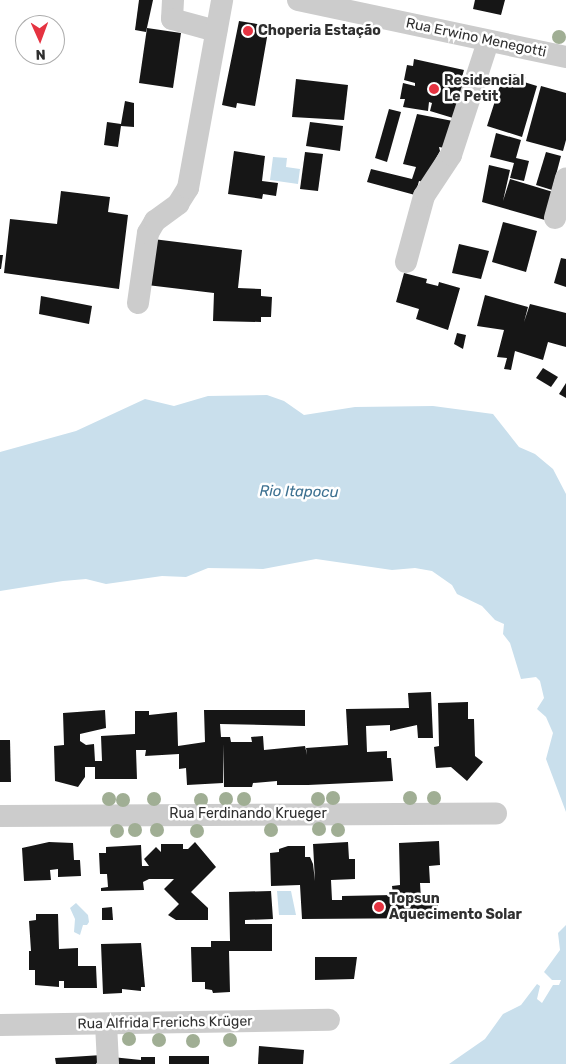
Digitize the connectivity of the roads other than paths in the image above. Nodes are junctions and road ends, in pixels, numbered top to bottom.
1 (173, 0) edge
2 (222, 0) edge
3 (298, 0) edge
4 (216, 31) junction
5 (488, 42) junction
6 (566, 57) edge
7 (566, 178) edge
8 (555, 218) dead end
9 (406, 262) dead end
10 (138, 303) dead end
11 (496, 813) dead end
12 (0, 816) edge
13 (329, 1020) dead end
14 (106, 1024) junction
15 (0, 1025) edge
16 (108, 1064) edge

1 - 4 street
2 - 4 street
3 - 5 street, Rua Erwino Menegotti
4 - 10 street
5 - 6 street, Rua Erwino Menegotti
5 - 9 street
7 - 8 street
11 - 12 street, Rua Ferdinando Krueger
13 - 14 street, Rua Alfrida Frerichs Krüger
14 - 15 street, Rua Alfrida Frerichs Krüger
14 - 16 street

